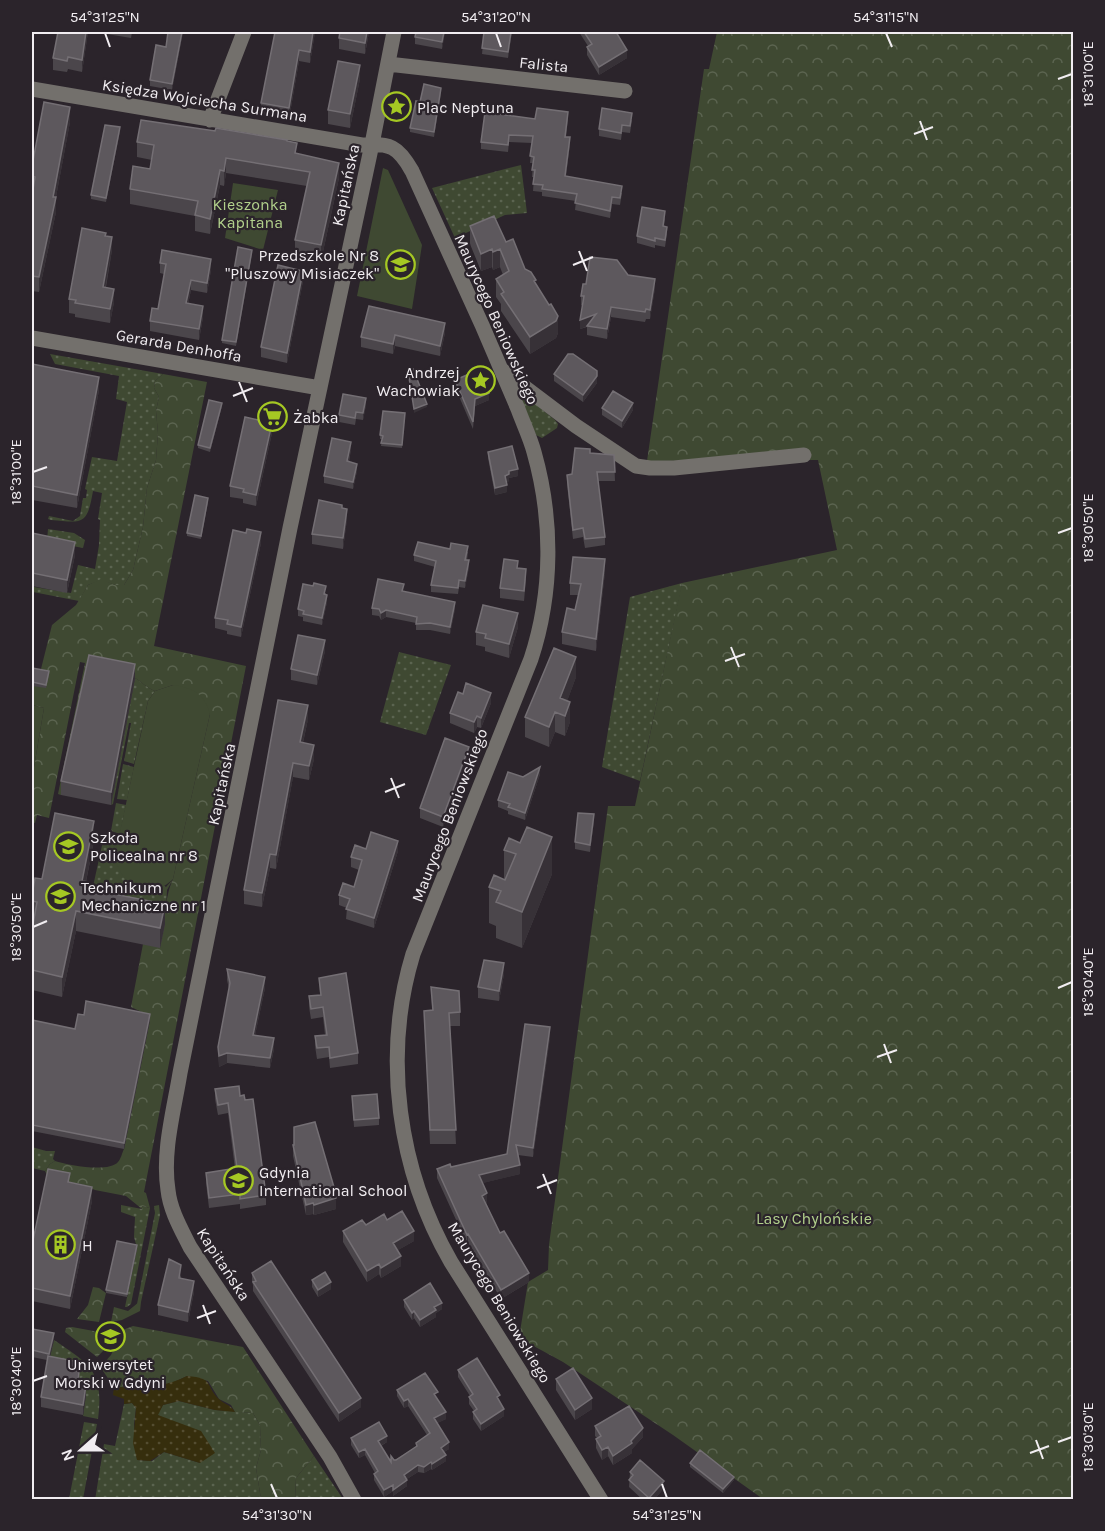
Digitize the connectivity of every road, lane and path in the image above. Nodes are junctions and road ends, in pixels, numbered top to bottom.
1 (244, 32) edge
2 (394, 32) edge
3 (388, 64) junction
4 (32, 89) edge
5 (625, 91) dead end
6 (210, 120) junction
7 (372, 144) junction
8 (32, 338) edge
9 (502, 370) junction
10 (320, 388) junction
11 (804, 455) dead end
12 (354, 1500) edge
13 (601, 1500) edge

1 - 6 street
2 - 3 street, Kapitańska
3 - 5 street, Falista
3 - 7 street, Kapitańska
4 - 6 street, Księdza Wojciecha Surmana
6 - 7 street, Księdza Wojciecha Surmana
7 - 9 street, Maurycego Beniowskiego
7 - 10 street, Kapitańska
8 - 10 street, Gerarda Denhoffa
9 - 11 street
9 - 13 street, Maurycego Beniowskiego
10 - 12 street, Kapitańska

